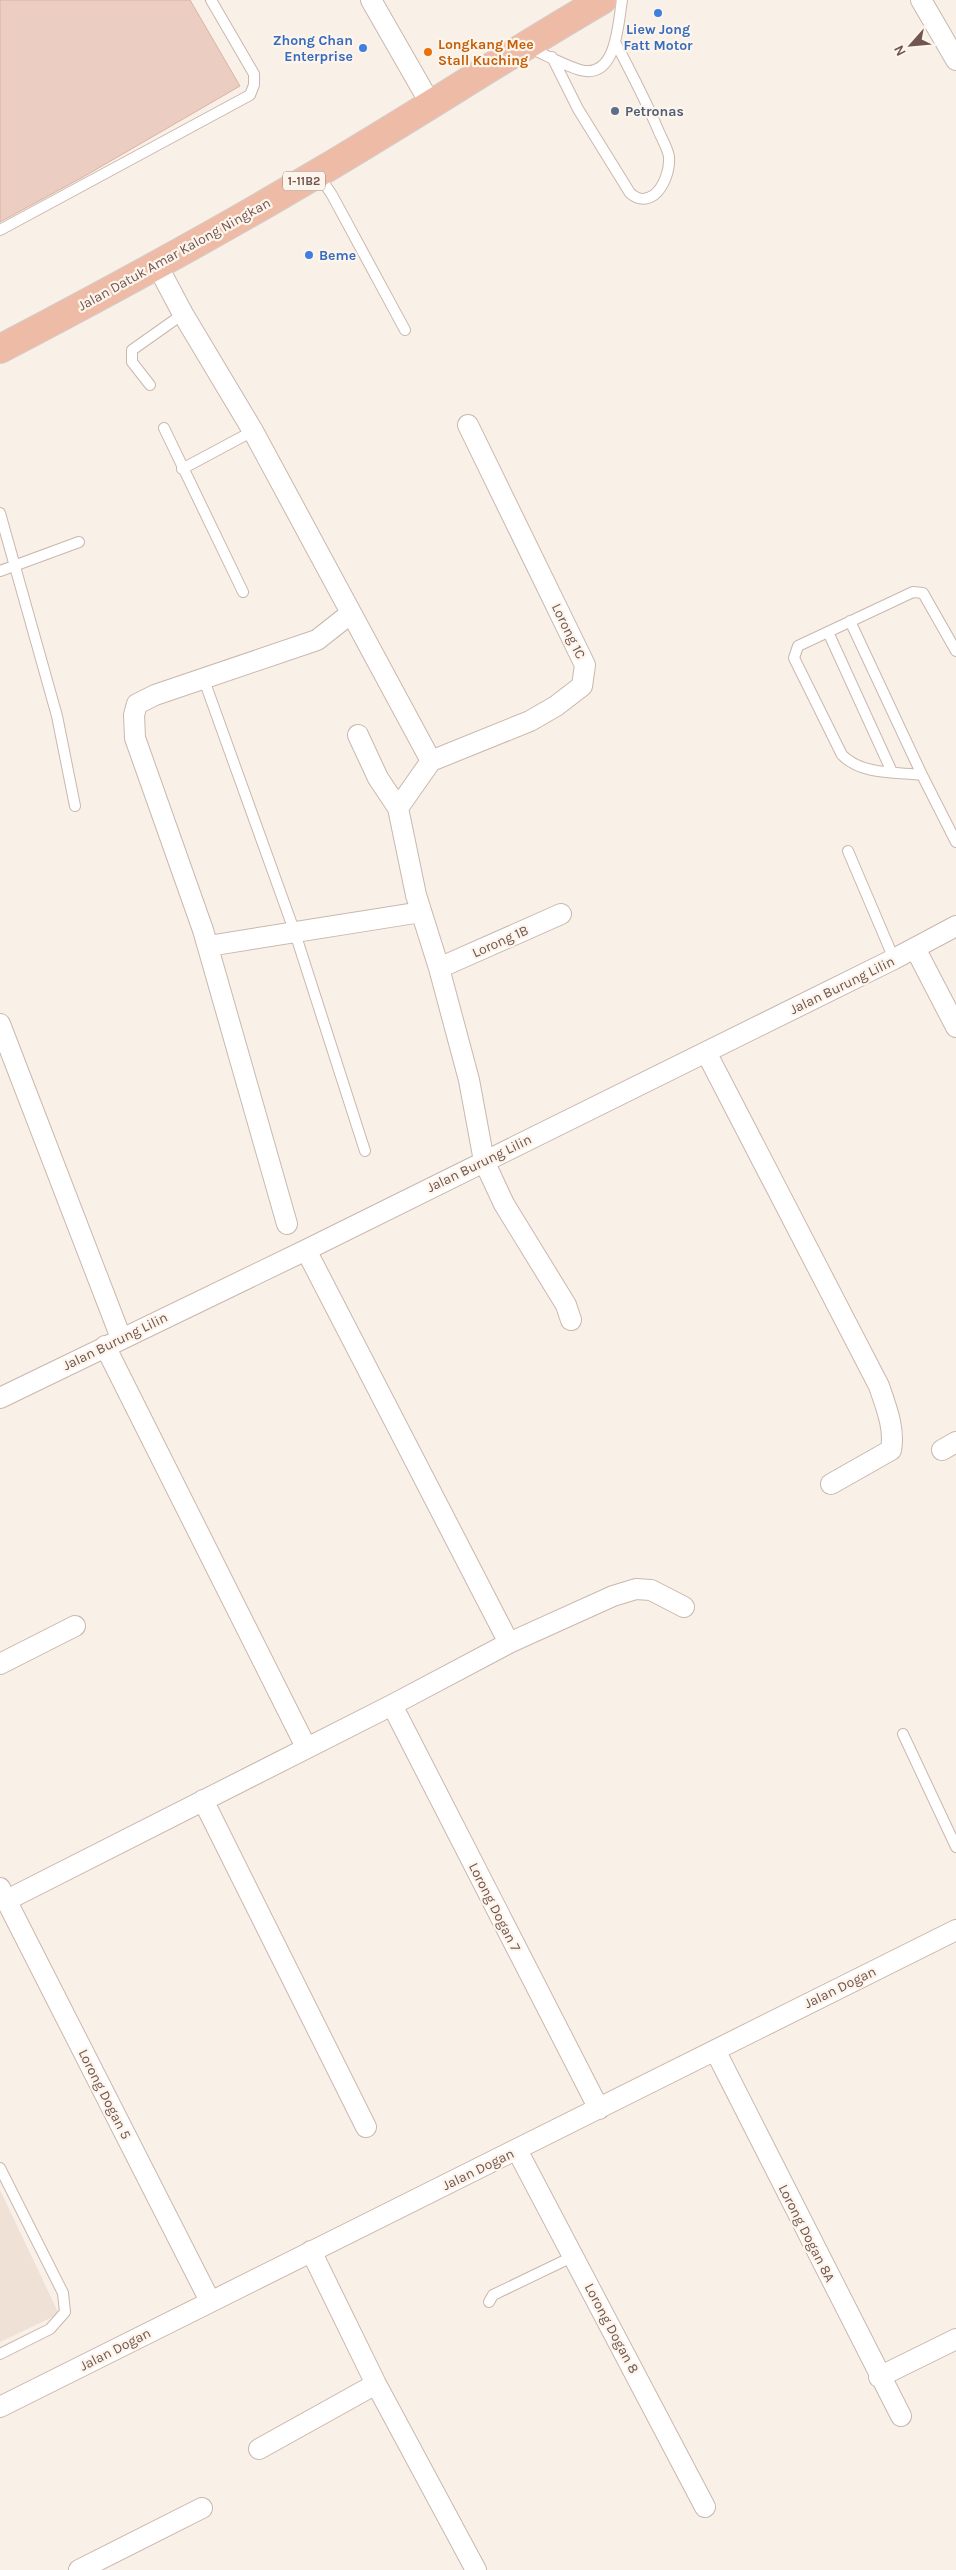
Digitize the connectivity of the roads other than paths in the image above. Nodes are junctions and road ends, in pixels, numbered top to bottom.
1 (211, 0) edge
2 (371, 0) edge
3 (622, 0) edge
4 (920, 0) edge
5 (587, 4) edge
6 (615, 42) junction
7 (524, 45) junction
8 (954, 52) edge
9 (552, 57) junction
10 (430, 103) junction
11 (318, 173) junction
12 (0, 230) edge
13 (157, 265) junction
14 (183, 314) junction
15 (405, 330) dead end
16 (4, 344) edge
17 (150, 385) dead end
18 (468, 426) dead end
19 (164, 428) dead end
20 (253, 431) junction
21 (182, 469) junction
22 (0, 513) edge
23 (79, 542) dead end
24 (16, 565) junction
25 (0, 571) edge
26 (243, 592) dead end
27 (350, 614) junction
28 (850, 622) junction
29 (828, 632) junction
30 (956, 651) edge
31 (204, 680) junction
32 (358, 735) dead end
33 (430, 761) junction
34 (892, 772) junction
35 (922, 775) junction
36 (76, 806) dead end
37 (398, 808) junction
38 (956, 842) edge
39 (848, 852) dead end
40 (421, 912) junction
41 (560, 914) dead end
42 (956, 926) edge
43 (295, 932) junction
44 (208, 946) junction
45 (915, 948) junction
46 (894, 959) junction
47 (439, 968) junction
48 (0, 1024) edge
49 (956, 1027) edge
50 (706, 1052) junction
51 (364, 1151) dead end
52 (484, 1161) junction
53 (287, 1224) dead end
54 (306, 1250) junction
55 (571, 1320) dead end
56 (113, 1342) junction
57 (0, 1398) edge
58 (831, 1484) dead end
59 (684, 1607) dead end
60 (75, 1626) dead end
61 (509, 1643) junction
62 (0, 1664) edge
63 (392, 1705) junction
64 (903, 1734) dead end
65 (306, 1747) junction
66 (203, 1800) junction
67 (956, 1847) edge
68 (3, 1894) edge
69 (956, 1930) edge
70 (715, 2050) junction
71 (599, 2109) junction
72 (366, 2127) dead end
73 (517, 2150) junction
74 (0, 2168) edge
75 (311, 2251) junction
76 (574, 2256) junction
77 (210, 2301) junction
78 (489, 2302) dead end
79 (956, 2339) edge
80 (0, 2354) edge
81 (879, 2378) junction
82 (376, 2384) junction
83 (0, 2407) edge
84 (901, 2416) dead end
85 (258, 2449) dead end
86 (705, 2507) dead end
87 (202, 2508) dead end
88 (79, 2570) edge
89 (476, 2570) edge

1 - 12 lane
2 - 10 street
3 - 6 lane
4 - 8 street
5 - 7 highway, Jalan Datuk Amar Kalong Ningkan / 1-11B2
6 - 9 lane
6 - 9 lane
7 - 9 lane
7 - 10 highway, Jalan Datuk Amar Kalong Ningkan / 1-11B2
10 - 11 highway, Jalan Datuk Amar Kalong Ningkan / 1-11B2
11 - 13 highway, Jalan Datuk Amar Kalong Ningkan / 1-11B2
11 - 15 lane
13 - 14 street
13 - 16 highway, Jalan Datuk Amar Kalong Ningkan / 1-11B2
14 - 17 lane
14 - 20 street
18 - 33 street, Lorong 1C
19 - 21 lane
20 - 21 lane
20 - 27 street
21 - 26 lane
22 - 24 lane
23 - 24 lane
24 - 25 lane
24 - 36 lane
27 - 31 street
27 - 33 street
28 - 29 lane
28 - 30 lane
28 - 35 lane
29 - 34 lane
29 - 34 lane
31 - 43 lane
31 - 44 street
32 - 37 street
33 - 37 street
34 - 35 lane
35 - 38 lane
37 - 40 street
39 - 46 lane
40 - 43 street
40 - 47 street
41 - 47 street, Lorong 1B
42 - 45 street, Jalan Burung Lilin
43 - 44 street
43 - 51 lane
44 - 53 street
45 - 46 street, Jalan Burung Lilin
45 - 49 street
46 - 50 street, Jalan Burung Lilin
47 - 52 street
48 - 56 street
50 - 52 street, Jalan Burung Lilin
50 - 58 street
52 - 54 street, Jalan Burung Lilin
52 - 55 street
54 - 56 street, Jalan Burung Lilin
54 - 61 street
56 - 57 street, Jalan Burung Lilin
56 - 65 street
59 - 61 street
60 - 62 street
61 - 63 street
63 - 65 street
63 - 71 street, Lorong Dogan 7
64 - 67 lane
65 - 66 street
66 - 68 street
66 - 72 street
68 - 77 street, Lorong Dogan 5
69 - 70 street, Jalan Dogan
70 - 71 street, Jalan Dogan
70 - 81 street, Lorong Dogan 8A
71 - 73 street, Jalan Dogan
73 - 75 street, Jalan Dogan
73 - 76 street, Lorong Dogan 8
74 - 80 lane
75 - 77 street, Jalan Dogan
75 - 82 street
76 - 78 lane
76 - 86 street, Lorong Dogan 8
77 - 83 street, Jalan Dogan
79 - 81 street
81 - 84 street, Lorong Dogan 8A
82 - 85 street
82 - 89 street
87 - 88 street

